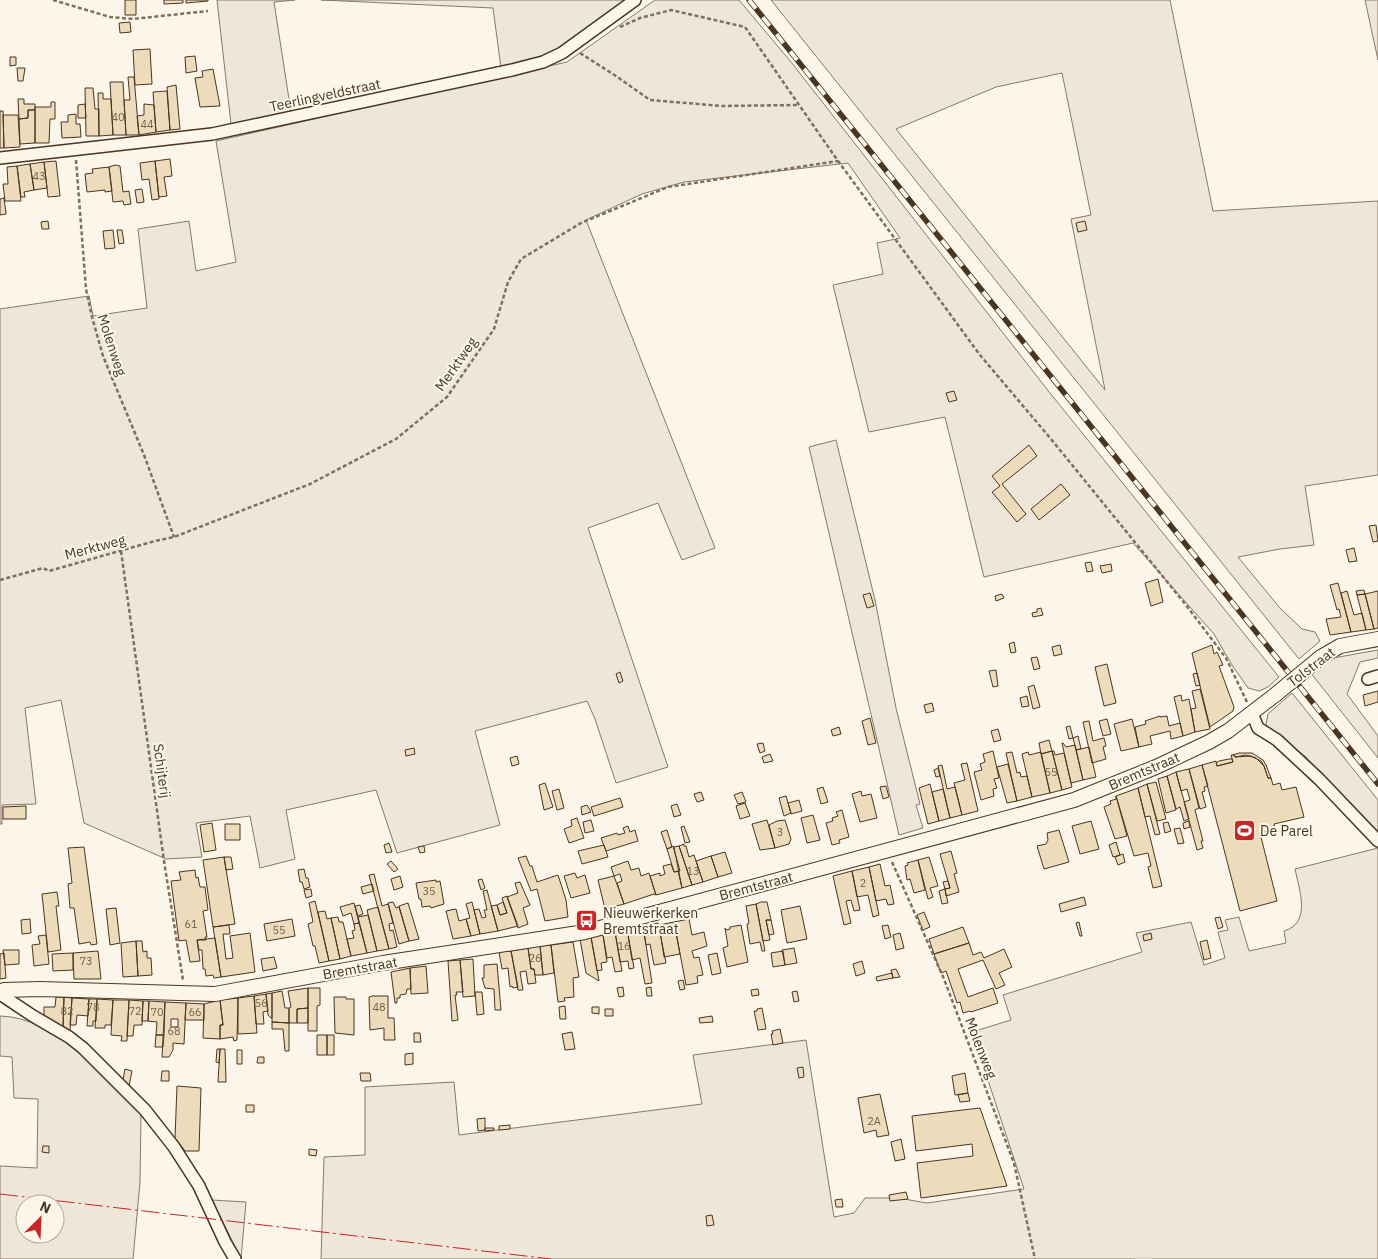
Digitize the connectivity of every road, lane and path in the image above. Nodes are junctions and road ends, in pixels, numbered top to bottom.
1 (53, 0) edge
2 (635, 0) edge
3 (208, 11) dead end
4 (616, 28) dead end
5 (570, 47) junction
6 (799, 105) junction
7 (75, 150) junction
8 (0, 158) edge
9 (838, 161) junction
10 (174, 537) junction
11 (121, 551) junction
12 (0, 580) edge
13 (1378, 639) edge
14 (1275, 695) joint
15 (1252, 713) junction
16 (1378, 841) edge
17 (891, 850) junction
18 (0, 993) edge
19 (185, 994) junction
20 (235, 1259) edge
21 (1035, 1259) edge

1 - 3 path
2 - 5 street, Teerlingveldstraat
4 - 6 path
5 - 6 path
5 - 7 street, Teerlingveldstraat
6 - 9 path
7 - 8 street, Teerlingveldstraat
7 - 10 path, Molenweg
9 - 10 path, Merktweg
9 - 15 path
10 - 11 path, Merktweg
11 - 12 path, Merktweg
11 - 19 path, Schijterij
13 - 14 street, Tolstraat, bridge
14 - 15 street, Bremtstraat
15 - 16 street
15 - 17 street, Bremtstraat
17 - 19 street, Bremtstraat
17 - 21 path, Molenweg
18 - 19 street, Bremtstraat
18 - 20 street

